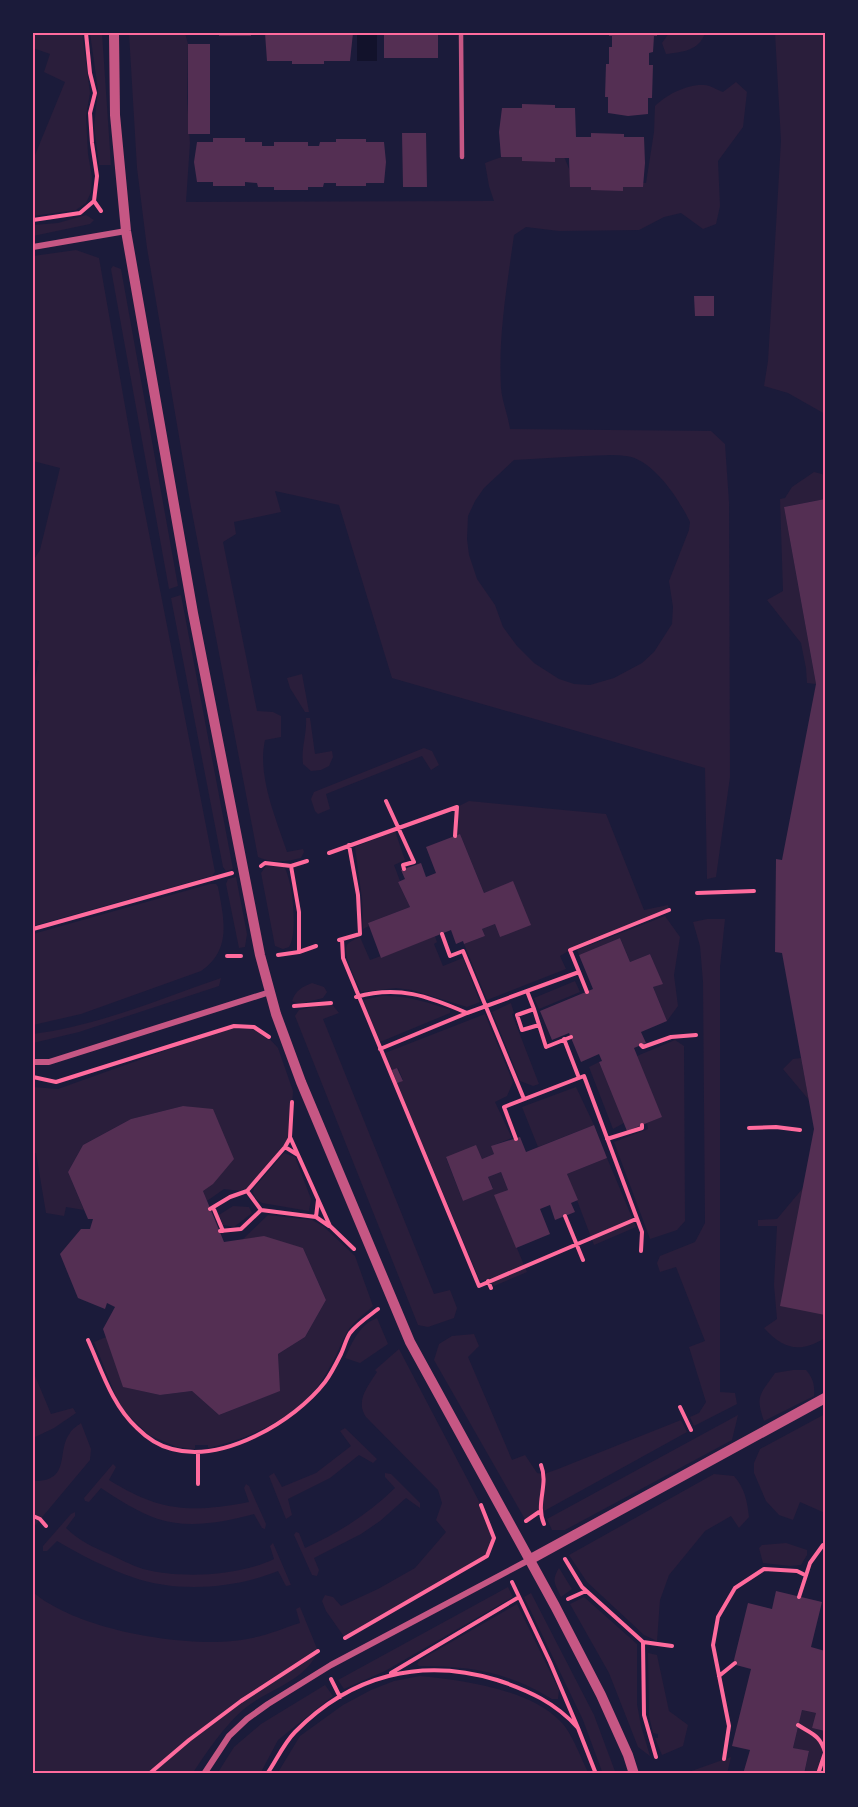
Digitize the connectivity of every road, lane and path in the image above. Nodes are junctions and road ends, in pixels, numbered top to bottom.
1 (81, 33) edge
2 (114, 33) edge
3 (461, 33) edge
4 (87, 36) edge
5 (462, 157) dead end
6 (94, 201) junction
7 (101, 211) dead end
8 (33, 220) edge
9 (126, 231) junction
10 (33, 247) edge
11 (386, 801) dead end
12 (398, 828) junction
13 (455, 836) dead end
14 (349, 845) junction
15 (329, 853) dead end
16 (307, 861) dead end
17 (261, 866) dead end
18 (291, 866) junction
19 (404, 869) dead end
20 (235, 872) dead end
21 (754, 891) dead end
22 (697, 893) dead end
23 (669, 910) dead end
24 (33, 929) edge
25 (442, 934) dead end
26 (316, 946) dead end
27 (299, 952) junction
28 (278, 955) dead end
29 (227, 956) dead end
30 (241, 956) dead end
31 (579, 972) junction
32 (527, 991) junction
33 (270, 992) junction
34 (587, 992) dead end
35 (357, 997) junction
36 (331, 1003) dead end
37 (294, 1006) dead end
38 (486, 1006) junction
39 (534, 1009) junction
40 (467, 1012) junction
41 (255, 1022) dead end
42 (539, 1024) junction
43 (248, 1026) junction
44 (696, 1035) dead end
45 (570, 1037) dead end
46 (564, 1040) junction
47 (272, 1041) dead end
48 (641, 1045) dead end
49 (380, 1048) junction
50 (33, 1062) edge
51 (33, 1077) edge
52 (579, 1078) junction
53 (293, 1091) dead end
54 (524, 1099) junction
55 (642, 1125) dead end
56 (749, 1128) dead end
57 (800, 1130) dead end
58 (290, 1137) junction
59 (516, 1139) dead end
60 (607, 1139) junction
61 (285, 1147) junction
62 (298, 1155) junction
63 (247, 1191) junction
64 (318, 1200) junction
65 (261, 1210) junction
66 (565, 1216) dead end
67 (316, 1217) junction
68 (636, 1219) junction
69 (330, 1226) junction
70 (576, 1244) junction
71 (641, 1251) dead end
72 (358, 1252) dead end
73 (584, 1260) dead end
74 (488, 1281) junction
75 (491, 1288) dead end
76 (374, 1299) dead end
77 (378, 1309) junction
78 (382, 1318) dead end
79 (88, 1340) dead end
80 (825, 1398) edge
81 (680, 1407) dead end
82 (691, 1430) dead end
83 (198, 1452) junction
84 (541, 1465) dead end
85 (198, 1484) dead end
86 (477, 1499) dead end
87 (539, 1512) junction
88 (33, 1516) edge
89 (526, 1521) dead end
90 (544, 1524) dead end
91 (46, 1526) dead end
92 (824, 1545) dead end
93 (565, 1559) dead end
94 (529, 1560) junction
95 (805, 1575) junction
96 (510, 1579) dead end
97 (586, 1591) junction
98 (519, 1597) junction
99 (799, 1597) dead end
100 (568, 1599) dead end
101 (345, 1638) dead end
102 (643, 1642) junction
103 (713, 1645) junction
104 (672, 1646) dead end
105 (705, 1647) dead end
106 (318, 1651) dead end
107 (735, 1663) dead end
108 (325, 1669) junction
109 (389, 1674) junction
110 (719, 1677) junction
111 (340, 1697) junction
112 (798, 1725) dead end
113 (578, 1728) junction
114 (825, 1752) edge
115 (656, 1757) dead end
116 (724, 1759) dead end
117 (149, 1774) edge
118 (204, 1774) edge
119 (267, 1774) edge
120 (596, 1774) edge
121 (634, 1774) edge
122 (818, 1774) edge

1 - 4 path
2 - 9 street
3 - 5 lane
4 - 6 path
6 - 7 path
6 - 8 path
9 - 10 street
9 - 33 street
11 - 12 path
12 - 13 path
12 - 14 path
12 - 19 path
14 - 15 path
14 - 35 path
16 - 18 path
17 - 18 path
18 - 27 path
20 - 24 path
21 - 22 path
23 - 31 path
25 - 38 path
26 - 27 path
27 - 28 path
29 - 30 path
31 - 32 path
31 - 34 path
32 - 38 path
32 - 39 path
33 - 50 street
33 - 94 street
35 - 40 path
35 - 49 path
36 - 37 path
38 - 40 path
38 - 54 path
39 - 42 path
39 - 42 path
40 - 49 path
41 - 43 path
42 - 46 path
43 - 47 path
43 - 51 path
44 - 48 path
45 - 46 path
46 - 52 path
49 - 74 path
52 - 54 path
52 - 60 path
53 - 58 path
54 - 59 path
55 - 60 path
56 - 57 path
58 - 61 path
58 - 62 path
60 - 68 path
61 - 62 path
61 - 63 path
62 - 64 path
63 - 65 path
63 - 65 path
64 - 67 path
64 - 69 path
65 - 67 path
66 - 70 path
67 - 69 path
68 - 70 path
68 - 71 path
69 - 72 path
70 - 73 path
70 - 74 path
74 - 75 path
76 - 77 path
77 - 78 path
77 - 83 path
79 - 83 path
80 - 94 street
81 - 82 path
83 - 85 path
84 - 87 path
86 - 101 path
87 - 89 path
87 - 90 path
88 - 91 path
92 - 95 path
93 - 97 path
94 - 108 street
94 - 121 street
95 - 99 path
95 - 103 path
96 - 98 path
97 - 100 path
97 - 102 path
98 - 109 path
98 - 113 path
102 - 104 path
102 - 115 path
103 - 105 path
103 - 110 path
106 - 117 path
107 - 110 path
108 - 111 path
108 - 118 street
109 - 111 path
109 - 113 path
110 - 116 path
111 - 119 path
112 - 114 path
113 - 120 path
114 - 122 path

